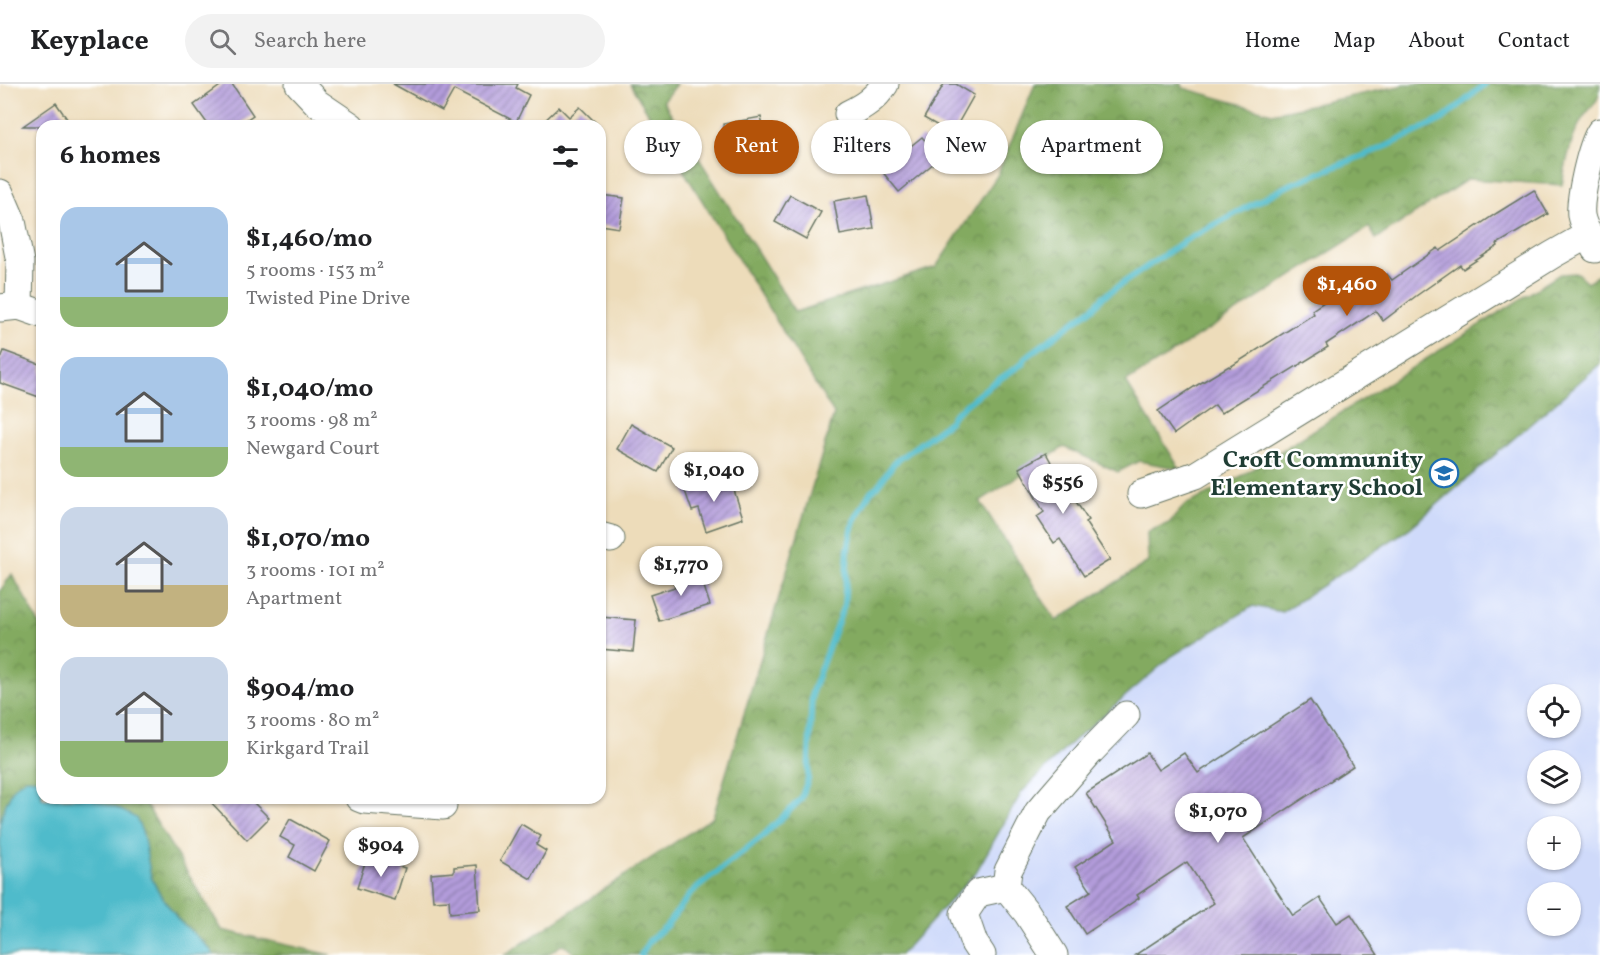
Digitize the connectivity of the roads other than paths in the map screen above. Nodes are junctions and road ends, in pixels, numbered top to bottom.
1 (299, 84) edge
2 (885, 84) edge
3 (848, 114) dead end
4 (342, 120) edge
5 (1600, 132) edge
6 (0, 193) edge
7 (20, 309) edge
8 (1141, 494) dead end
9 (1126, 715) dead end
10 (417, 804) edge
11 (443, 806) dead end
12 (1006, 887) junction
13 (982, 955) edge
14 (1054, 955) edge

1 - 4 street
2 - 3 street
5 - 8 street
6 - 7 street
9 - 12 street
10 - 11 street
12 - 13 street
12 - 14 street

